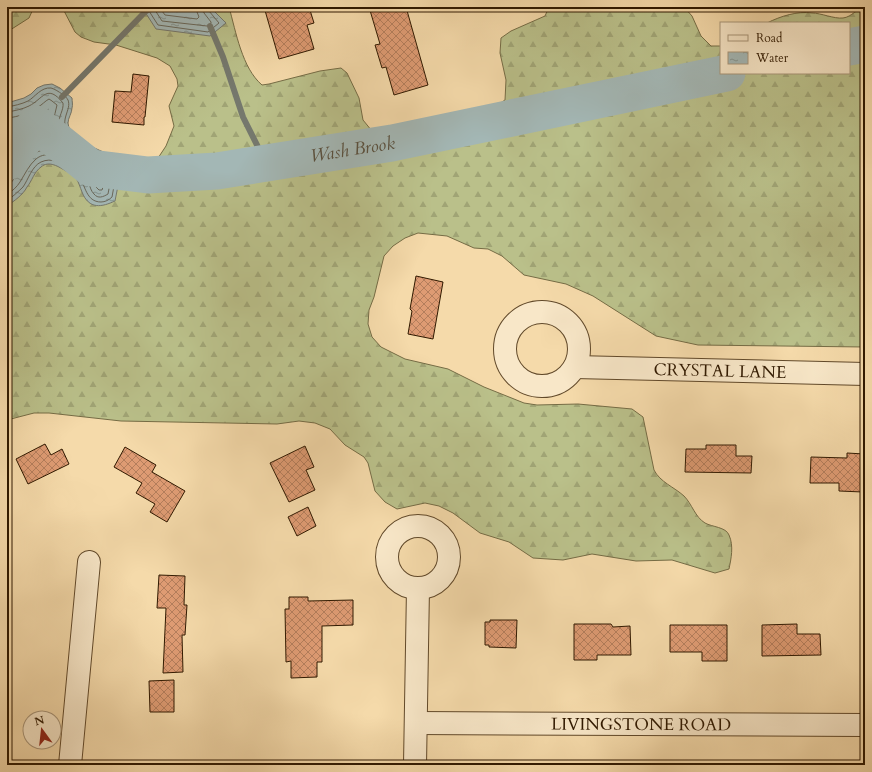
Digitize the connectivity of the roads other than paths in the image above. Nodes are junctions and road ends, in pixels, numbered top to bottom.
1 (574, 367) dead end
2 (865, 374) edge
3 (89, 562) dead end
4 (418, 588) dead end
5 (416, 723) junction
6 (865, 725) edge
7 (70, 765) edge
8 (415, 765) edge

1 - 2 street, CRYSTAL LANE
3 - 7 street
4 - 5 street
5 - 6 street, LIVINGSTONE ROAD
5 - 8 street

